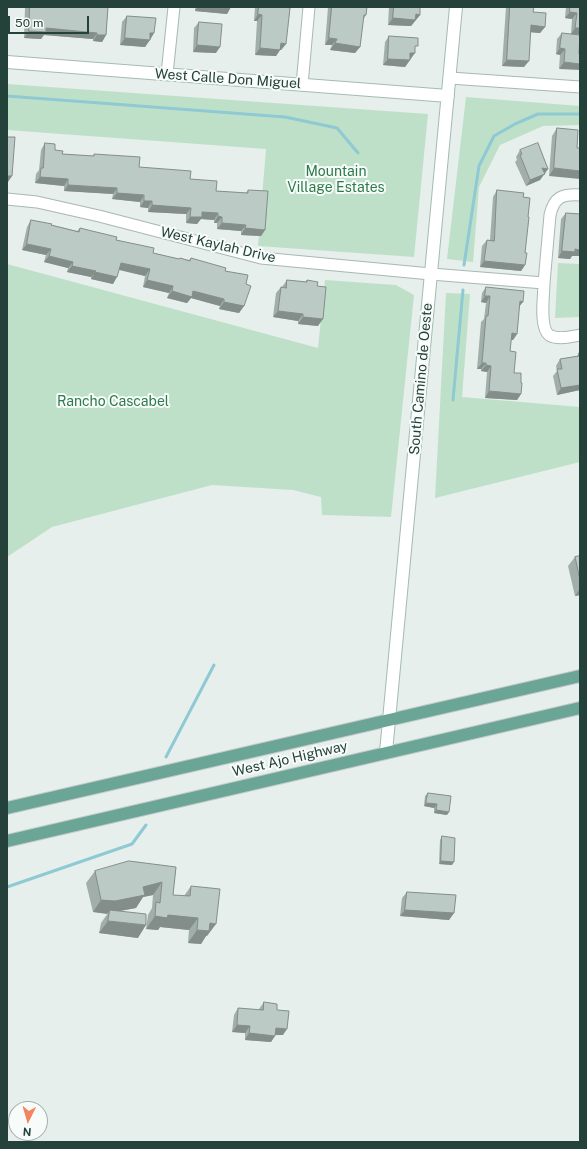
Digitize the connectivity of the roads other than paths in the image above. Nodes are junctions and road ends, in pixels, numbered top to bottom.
1 (174, 7) edge
2 (308, 7) edge
3 (456, 7) edge
4 (7, 62) edge
5 (167, 74) junction
6 (450, 78) junction
7 (302, 85) junction
8 (580, 87) edge
9 (448, 96) junction
10 (580, 196) edge
11 (7, 199) edge
12 (431, 274) junction
13 (544, 283) junction
14 (580, 335) edge
15 (580, 676) edge
16 (580, 708) edge
17 (388, 719) junction
18 (386, 752) junction
19 (7, 808) edge
20 (7, 841) edge

1 - 5 street
2 - 7 street
3 - 6 street, South Camino de Oeste
4 - 5 street, West Calle Don Miguel
5 - 7 street, West Calle Don Miguel
6 - 8 street
6 - 9 street, South Camino de Oeste
7 - 9 street, West Calle Don Miguel
9 - 12 street, South Camino de Oeste
10 - 13 street
11 - 12 street, West Kaylah Drive
12 - 13 street, West Kaylah Drive
12 - 17 street, South Camino de Oeste
13 - 14 street
15 - 17 main road, West Ajo Highway
16 - 18 main road, West Ajo Highway
17 - 18 street, South Camino de Oeste
17 - 19 main road, West Ajo Highway
18 - 20 main road, West Ajo Highway

